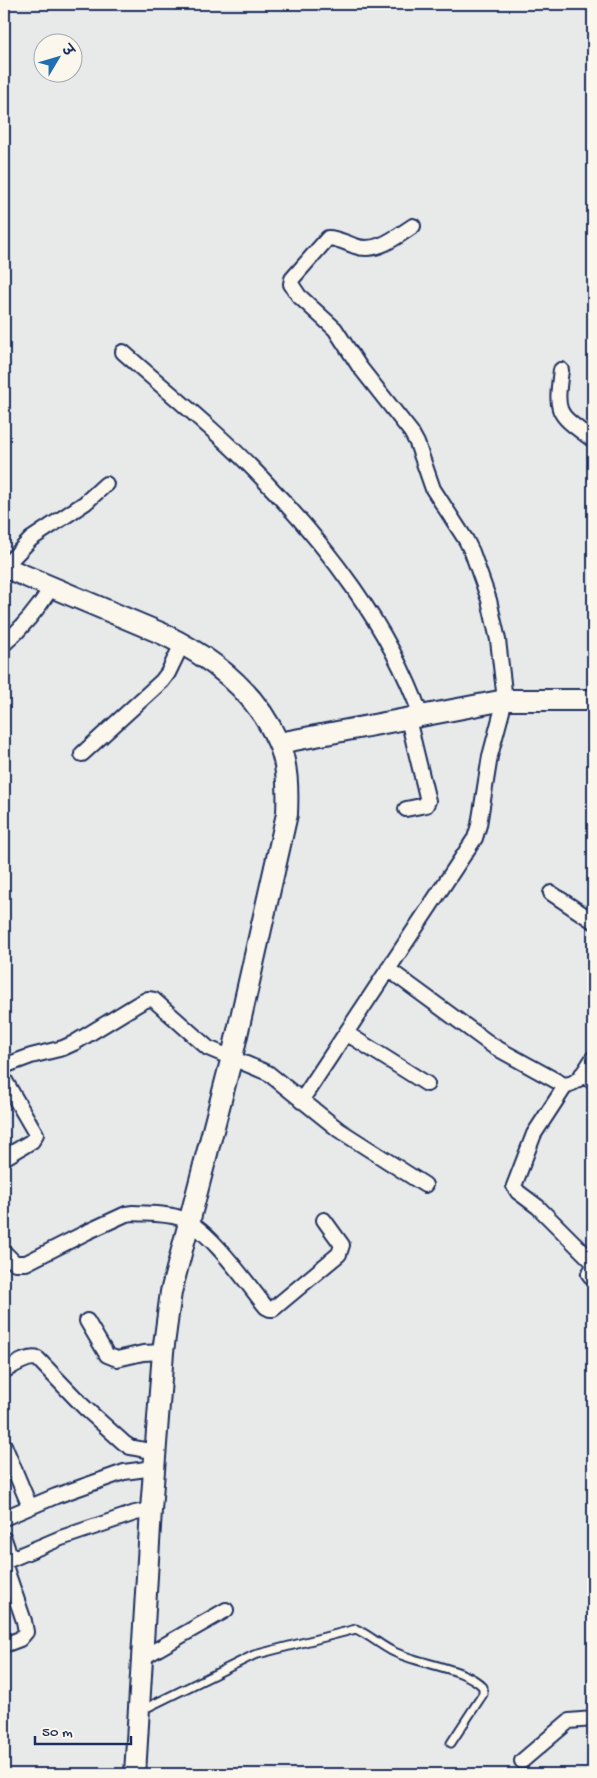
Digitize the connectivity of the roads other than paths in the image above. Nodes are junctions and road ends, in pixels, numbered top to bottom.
1 (413, 226) dead end
2 (123, 352) dead end
3 (561, 370) dead end
4 (593, 440) edge
5 (106, 484) dead end
6 (4, 567) edge
7 (46, 595) junction
8 (4, 644) edge
9 (178, 652) junction
10 (505, 700) junction
11 (593, 700) edge
12 (415, 717) junction
13 (279, 743) junction
14 (82, 754) dead end
15 (406, 810) dead end
16 (551, 893) dead end
17 (593, 921) edge
18 (388, 969) junction
19 (346, 1033) junction
20 (225, 1055) junction
21 (593, 1058) edge
22 (4, 1066) edge
23 (588, 1078) edge
24 (4, 1079) edge
25 (427, 1084) dead end
26 (566, 1085) junction
27 (301, 1100) junction
28 (4, 1158) edge
29 (426, 1185) dead end
30 (183, 1219) junction
31 (324, 1220) dead end
32 (4, 1252) edge
33 (593, 1262) edge
34 (593, 1268) edge
35 (593, 1279) edge
36 (87, 1321) dead end
37 (152, 1352) junction
38 (4, 1371) edge
39 (4, 1446) edge
40 (146, 1460) junction
41 (30, 1507) junction
42 (142, 1511) junction
43 (4, 1518) edge
44 (4, 1539) edge
45 (6, 1562) edge
46 (226, 1610) dead end
47 (4, 1645) edge
48 (142, 1658) junction
49 (139, 1712) junction
50 (593, 1719) edge
51 (451, 1743) dead end
52 (522, 1760) dead end
53 (135, 1774) edge

1 - 10 street
2 - 12 street
3 - 4 street
5 - 6 street
6 - 7 street
7 - 8 street
7 - 9 street
9 - 13 street
9 - 14 street
10 - 11 street
10 - 12 street
10 - 18 street
12 - 13 street
12 - 15 street
13 - 20 street
16 - 17 street
18 - 19 street
18 - 26 street
19 - 25 street
19 - 27 street
20 - 22 street
20 - 27 street
20 - 30 street
21 - 23 street
23 - 26 street
24 - 28 street
26 - 33 street
27 - 29 street
30 - 31 street
30 - 32 street
30 - 37 street
34 - 35 street
36 - 37 street
37 - 40 street
38 - 40 street
39 - 41 street
40 - 41 street
40 - 42 street
41 - 43 street
42 - 45 street
42 - 48 street
44 - 45 street
45 - 47 street
46 - 48 street
48 - 49 street
49 - 51 lane
49 - 53 street
50 - 52 street

